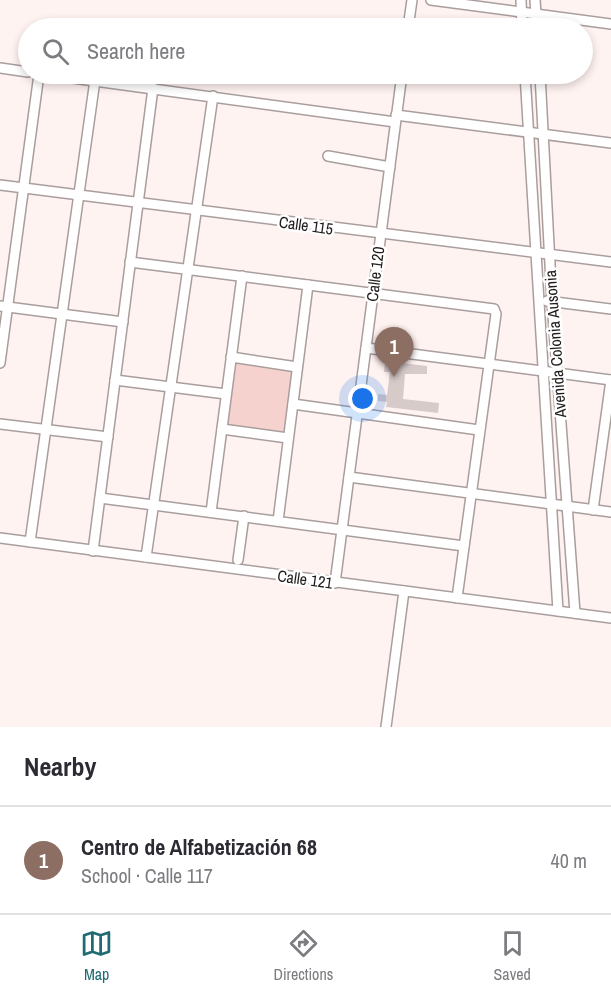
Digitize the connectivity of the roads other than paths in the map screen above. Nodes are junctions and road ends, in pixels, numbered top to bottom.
1 (412, 0) edge
2 (431, 0) edge
3 (521, 0) edge
4 (535, 0) edge
5 (521, 12) junction
6 (536, 13) junction
7 (409, 18) edge
8 (521, 18) edge
9 (536, 18) edge
10 (570, 18) edge
11 (593, 21) edge
12 (611, 24) edge
13 (0, 68) edge
14 (18, 71) edge
15 (40, 84) edge
16 (94, 84) edge
17 (124, 84) edge
18 (401, 84) edge
19 (526, 84) edge
20 (540, 84) edge
21 (153, 88) junction
22 (213, 96) junction
23 (396, 119) junction
24 (528, 132) junction
25 (543, 134) junction
26 (611, 143) edge
27 (328, 156) dead end
28 (390, 167) junction
29 (0, 185) edge
30 (24, 188) junction
31 (79, 195) junction
32 (138, 203) junction
33 (196, 211) junction
34 (381, 235) junction
35 (536, 252) junction
36 (549, 254) junction
37 (130, 262) junction
38 (611, 262) edge
39 (188, 269) junction
40 (242, 276) junction
41 (308, 285) junction
42 (373, 294) junction
43 (538, 300) junction
44 (552, 302) junction
45 (4, 307) edge
46 (611, 309) edge
47 (62, 314) junction
48 (123, 322) junction
49 (366, 348) junction
50 (231, 357) junction
51 (0, 363) edge
52 (488, 363) junction
53 (297, 367) junction
54 (542, 371) junction
55 (557, 373) junction
56 (115, 380) junction
57 (611, 380) edge
58 (170, 387) junction
59 (226, 394) junction
60 (293, 404) junction
61 (357, 413) junction
62 (0, 424) edge
63 (46, 429) junction
64 (222, 429) junction
65 (479, 430) junction
66 (108, 437) junction
67 (288, 438) junction
68 (349, 477) junction
69 (471, 494) junction
70 (100, 498) junction
71 (153, 506) junction
72 (551, 506) junction
73 (567, 507) junction
74 (593, 510) junction
75 (210, 512) junction
76 (611, 512) edge
77 (244, 516) junction
78 (278, 521) junction
79 (342, 530) junction
80 (0, 538) edge
81 (30, 542) junction
82 (464, 546) junction
83 (93, 551) junction
84 (146, 557) junction
85 (238, 560) dead end
86 (335, 583) junction
87 (404, 591) junction
88 (457, 598) junction
89 (558, 611) junction
90 (575, 614) junction
91 (611, 618) edge
92 (386, 727) edge

1 - 7 street
2 - 5 street
3 - 5 street
4 - 6 street
5 - 6 street
5 - 8 street
6 - 9 street
6 - 10 street
11 - 12 street
13 - 14 street
15 - 30 street
16 - 31 street
17 - 21 street
18 - 23 street, Calle 120
19 - 24 street, Avenida Colonia Ausonia
20 - 25 street, Avenida Colonia Ausonia
21 - 22 street
21 - 32 street
22 - 23 street
22 - 33 street
23 - 24 street
23 - 28 street, Calle 120
24 - 25 street
24 - 35 street, Avenida Colonia Ausonia
25 - 26 street
25 - 36 street, Avenida Colonia Ausonia
27 - 28 street
28 - 34 street, Calle 120
29 - 30 street, Calle 115
30 - 31 street, Calle 115
30 - 45 street
31 - 32 street, Calle 115
31 - 47 street
32 - 33 street, Calle 115
32 - 37 street
33 - 34 street, Calle 115
33 - 39 street
34 - 35 street, Calle 115
34 - 42 street, Calle 120
35 - 36 street, Calle 115
35 - 43 street, Avenida Colonia Ausonia
36 - 38 street, Calle 115
36 - 44 street, Avenida Colonia Ausonia
37 - 39 street
37 - 48 street
39 - 40 street
39 - 58 street
40 - 41 street
40 - 50 street
41 - 42 street
41 - 53 street
42 - 49 street, Calle 120
42 - 52 street
43 - 44 street
43 - 54 street, Avenida Colonia Ausonia
44 - 46 street
44 - 55 street, Avenida Colonia Ausonia
45 - 47 street
45 - 51 street
47 - 48 street
47 - 63 street
48 - 56 street
49 - 52 street
49 - 61 street, Calle 120
50 - 53 street
50 - 59 street
52 - 54 street
52 - 65 street
53 - 60 street
54 - 55 street
54 - 72 street, Avenida Colonia Ausonia
55 - 57 street
55 - 73 street, Avenida Colonia Ausonia
56 - 58 street
56 - 66 street
57 - 74 street
58 - 59 street
58 - 71 street
59 - 64 street
60 - 61 street
60 - 67 street
61 - 65 street
61 - 68 street, Calle 120
62 - 63 street
63 - 66 street
63 - 81 street
64 - 67 street
64 - 75 street
65 - 69 street
66 - 70 street
67 - 78 street
68 - 69 street
68 - 79 street, Calle 120
69 - 72 street
69 - 82 street
70 - 71 street
70 - 83 street
71 - 75 street
71 - 84 street
72 - 73 street
72 - 89 street, Avenida Colonia Ausonia
73 - 74 street
73 - 90 street, Avenida Colonia Ausonia
74 - 76 street
75 - 77 street
77 - 78 street
77 - 85 street
78 - 79 street
79 - 82 street
79 - 86 street, Calle 120
80 - 81 street, Calle 121
81 - 83 street, Calle 121
82 - 88 street
83 - 84 street, Calle 121
84 - 86 street, Calle 121
86 - 87 street, Calle 121
87 - 88 street, Calle 121
87 - 92 street
88 - 89 street, Calle 121
89 - 90 street, Calle 121
90 - 91 street, Calle 121

